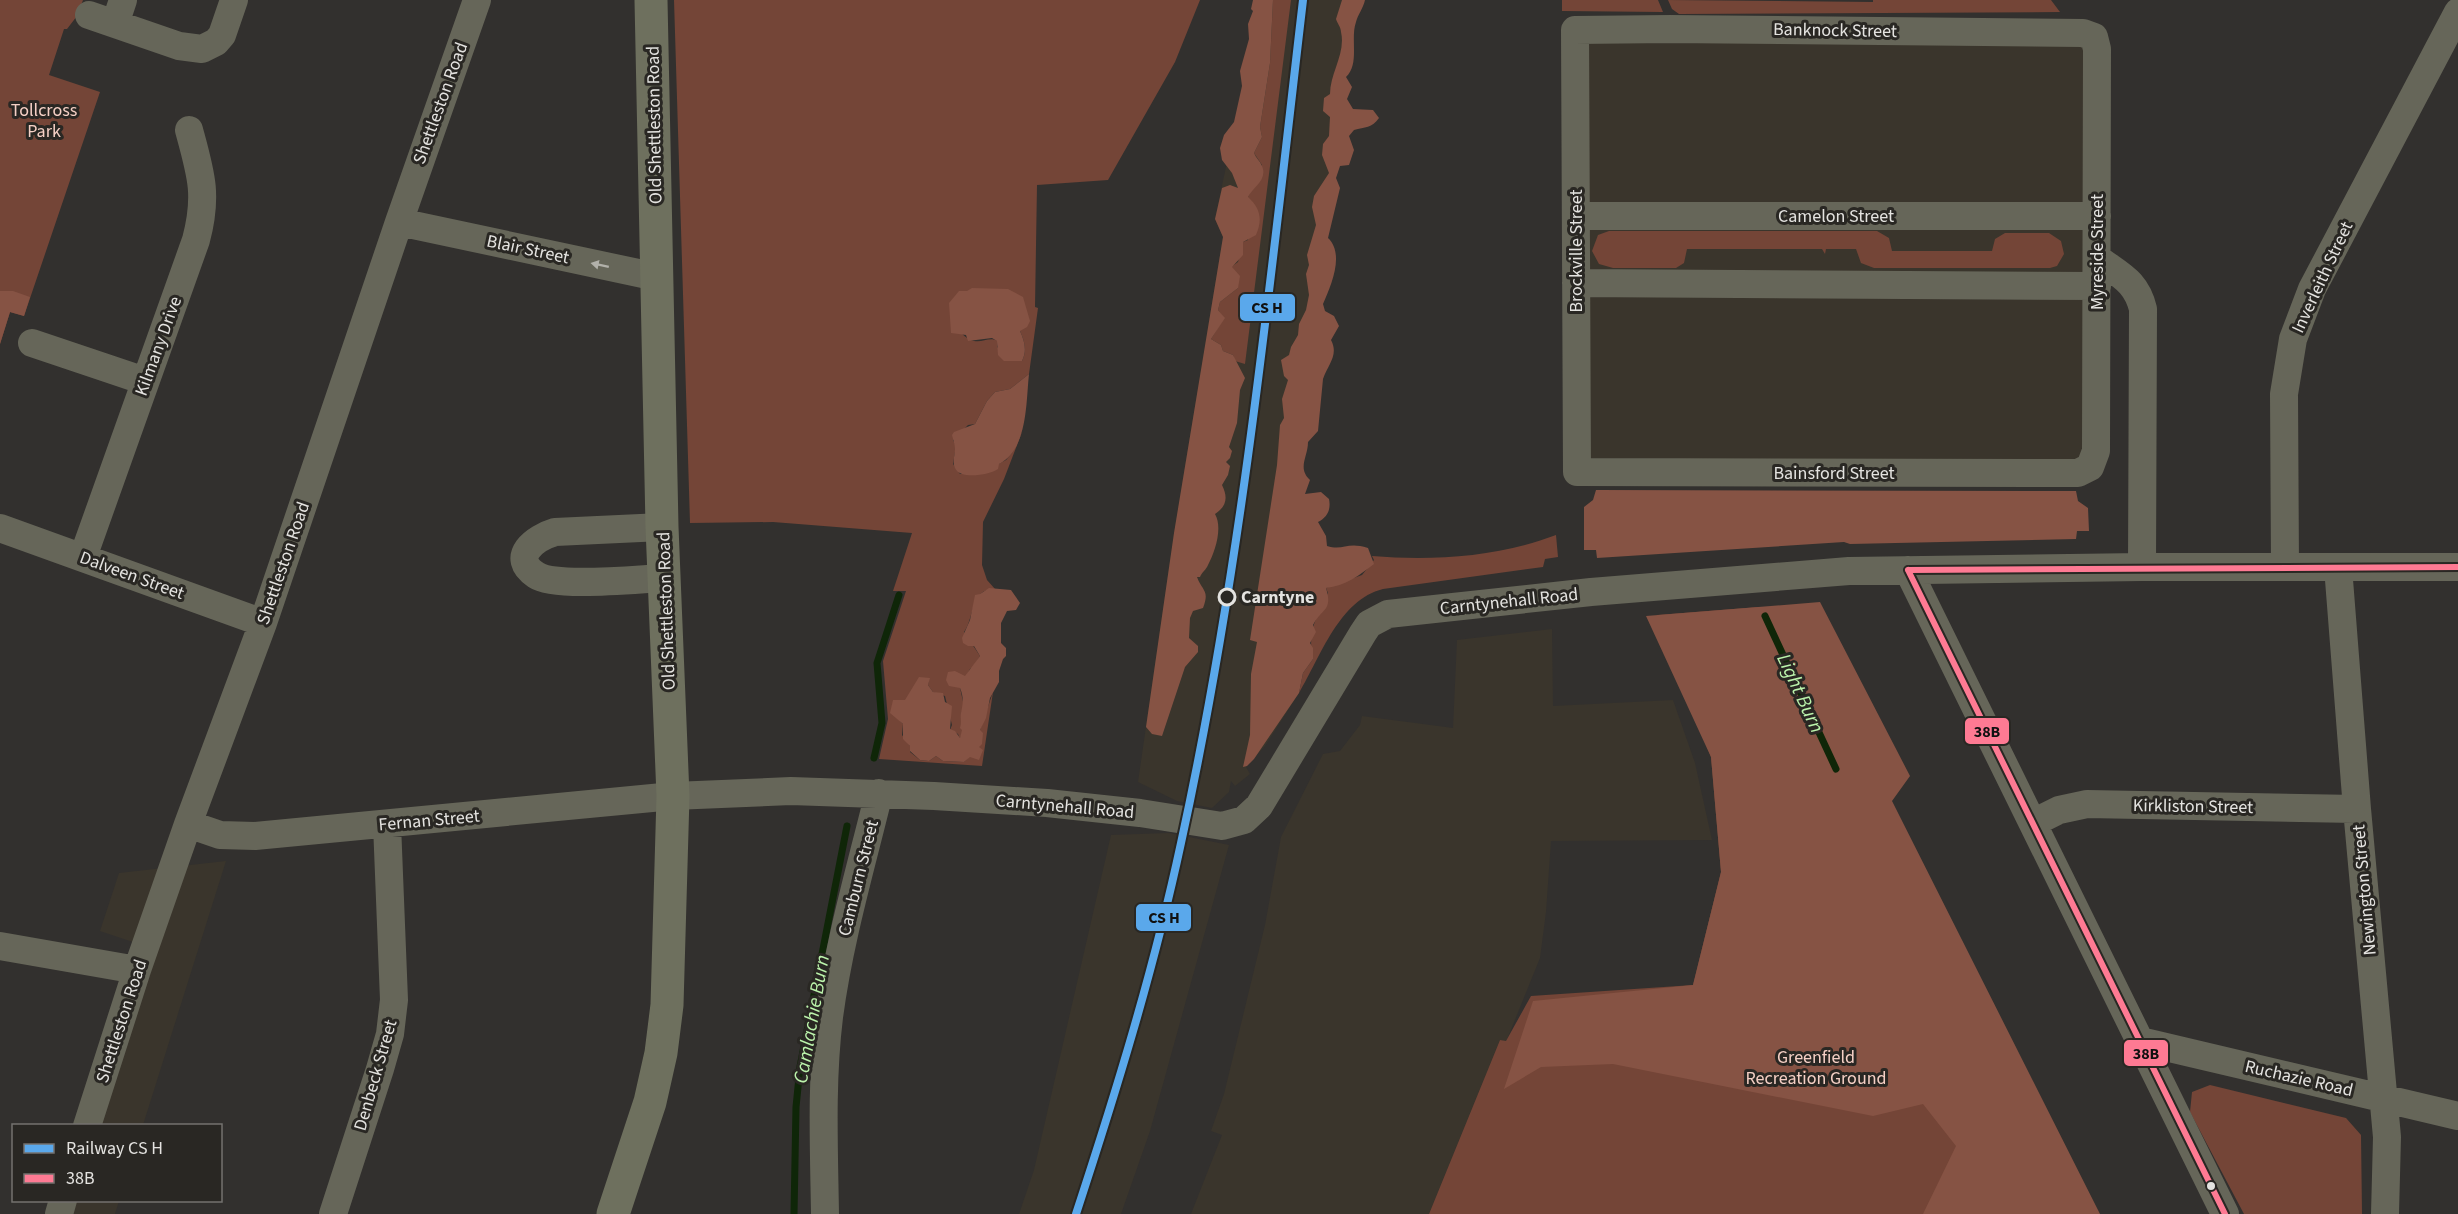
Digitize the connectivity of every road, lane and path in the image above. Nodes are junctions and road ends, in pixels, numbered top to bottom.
1 (234, 0) edge
2 (477, 0) edge
3 (651, 0) edge
4 (2458, 12) edge
5 (109, 13) edge
6 (1575, 30) joint
7 (2094, 37) joint
8 (189, 130) dead end
9 (1576, 216) junction
10 (2097, 216) junction
11 (399, 222) junction
12 (2097, 272) junction
13 (657, 277) junction
14 (1576, 283) junction
15 (32, 343) dead end
16 (145, 381) junction
17 (2090, 467) joint
18 (1577, 472) joint
19 (662, 527) junction
20 (0, 528) edge
21 (83, 557) junction
22 (2142, 567) junction
23 (2285, 567) junction
24 (2338, 567) junction
25 (2458, 567) edge
26 (1908, 570) junction
27 (664, 578) junction
28 (263, 623) junction
29 (879, 793) junction
30 (673, 796) junction
31 (2357, 809) junction
32 (2033, 823) junction
33 (188, 824) junction
34 (387, 824) junction
35 (0, 946) edge
36 (137, 970) junction
37 (2140, 1041) junction
38 (2383, 1097) junction
39 (2458, 1116) edge
40 (87, 1124) edge
41 (333, 1214) edge
42 (613, 1214) edge
43 (825, 1214) edge
44 (2225, 1214) edge
45 (2385, 1214) edge

1 - 5 street
2 - 11 street, Shettleston Road
3 - 13 main road, Old Shettleston Road
4 - 23 street, Inverleith Street
6 - 7 street, Banknock Street
6 - 9 street, Brockville Street
7 - 10 street, Myreside Street
8 - 16 street, Kilmany Drive
9 - 10 street, Camelon Street
9 - 14 street, Brockville Street
10 - 12 street, Myreside Street
13 -> 11 street, Blair Street
11 - 28 street, Shettleston Road
12 - 14 street
12 - 17 street, Myreside Street
12 - 22 street
13 - 19 main road, Old Shettleston Road
14 - 18 street, Brockville Street
15 - 16 street
16 - 21 street, Kilmany Drive
17 - 18 street, Bainsford Street
19 - 27 main road, Old Shettleston Road
19 - 27 street
20 - 21 street, Dalveen Street
21 - 28 street, Dalveen Street
22 - 23 street, Carntynehall Road
22 - 26 street, Carntynehall Road
23 - 24 street, Carntynehall Road
24 - 25 street, Carntynehall Road
24 - 31 street, Newington Street
26 - 29 street, Carntynehall Road
26 - 32 street
27 - 30 main road, Old Shettleston Road
28 - 33 street, Shettleston Road
29 - 30 street, Carntynehall Road
29 - 43 street, Camburn Street
30 - 34 street, Fernan Street
30 - 42 main road, Old Shettleston Road
31 - 32 street, Kirkliston Street
31 - 38 street, Newington Street
32 - 37 street
33 - 34 street, Fernan Street
33 - 36 street, Shettleston Road
34 - 41 street, Denbeck Street
35 - 36 street
36 - 40 street, Shettleston Road
37 - 38 street, Ruchazie Road
37 - 44 street
38 - 39 street, Ruchazie Road
38 - 45 street, Newington Street

